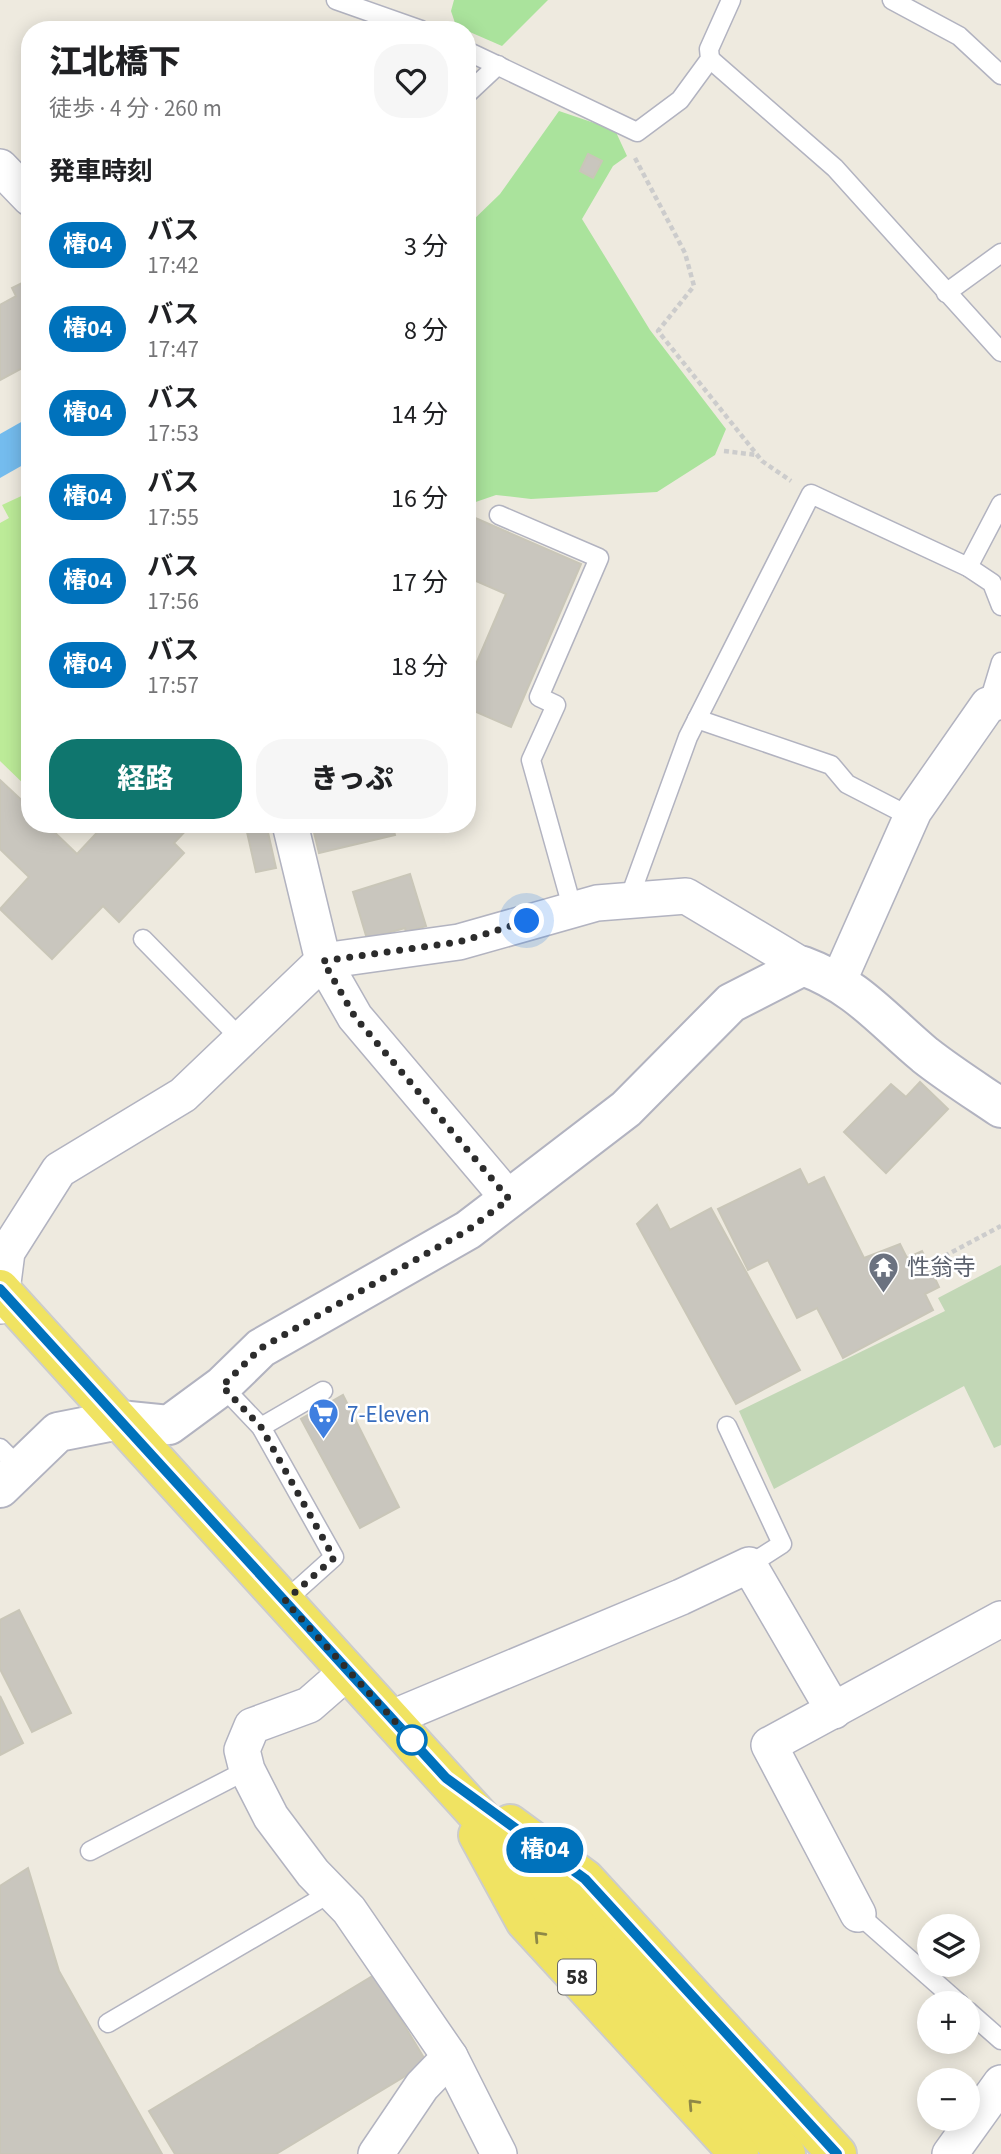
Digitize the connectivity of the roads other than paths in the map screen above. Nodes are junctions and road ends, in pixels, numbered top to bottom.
1 (337, 0) edge
2 (732, 0) edge
3 (892, 0) edge
4 (396, 21) edge
5 (476, 55) edge
6 (709, 60) junction
7 (498, 65) junction
8 (1001, 75) edge
9 (476, 86) edge
10 (0, 167) edge
11 (21, 189) edge
12 (1001, 253) edge
13 (946, 293) junction
14 (1001, 352) edge
15 (1001, 504) edge
16 (499, 515) dead end
17 (968, 568) junction
18 (1001, 606) edge
19 (1001, 662) edge
20 (995, 703) edge
21 (697, 719) junction
22 (911, 817) junction
23 (292, 833) edge
24 (629, 899) junction
25 (572, 907) junction
26 (143, 939) dead end
27 (323, 961) junction
28 (803, 966) junction
29 (839, 980) junction
30 (242, 1040) junction
31 (1001, 1108) edge
32 (509, 1199) junction
33 (1, 1295) edge
34 (222, 1386) junction
35 (323, 1391) dead end
36 (119, 1420) junction
37 (727, 1426) dead end
38 (261, 1427) junction
39 (7, 1468) edge
40 (749, 1565) junction
41 (285, 1601) junction
42 (1001, 1619) edge
43 (348, 1671) junction
44 (834, 1711) junction
45 (392, 1718) junction
46 (247, 1770) junction
47 (446, 1778) junction
48 (90, 1850) dead end
49 (332, 1892) junction
50 (858, 1914) joint
51 (945, 1991) edge
52 (980, 2022) edge
53 (108, 2023) dead end
54 (1001, 2040) edge
55 (450, 2057) junction
56 (1001, 2083) edge
57 (376, 2154) edge
58 (499, 2154) edge
59 (739, 2154) edge
60 (786, 2154) edge
61 (837, 2154) edge
62 (950, 2154) edge

1 - 4 lane
2 - 6 lane
3 - 8 lane
5 - 7 lane
6 - 7 lane
6 - 13 lane
7 - 9 lane
10 - 11 street
12 - 13 lane
13 - 14 lane
15 - 17 lane
16 - 25 lane
17 - 18 lane
17 - 21 lane
19 - 20 lane
20 - 22 street
21 - 22 lane
21 - 24 lane
22 - 29 street
23 - 27 street
24 - 25 street
24 - 28 street
25 - 27 street
26 - 30 lane
27 - 30 street
27 - 32 street
28 - 29 street
28 - 32 street
29 - 31 street
30 - 33 street
32 - 34 street
33 - 36 main road, 58
34 - 36 street
34 - 38 lane
35 - 38 lane
36 - 39 street
36 - 41 main road, 58
37 - 40 lane
38 - 41 lane
40 - 44 street
40 - 45 street
41 - 43 main road, 58
42 - 44 street
43 - 45 main road, 58
43 - 46 street
44 - 50 street
45 - 47 main road, 58
46 - 48 lane
46 - 49 street
59 -> 47 main road, 58
47 - 60 main road, 58
47 - 61 main road, 58
49 - 53 lane
49 - 55 street
50 - 51 lane
52 - 54 lane
55 - 57 street
55 - 58 street
56 - 62 street

